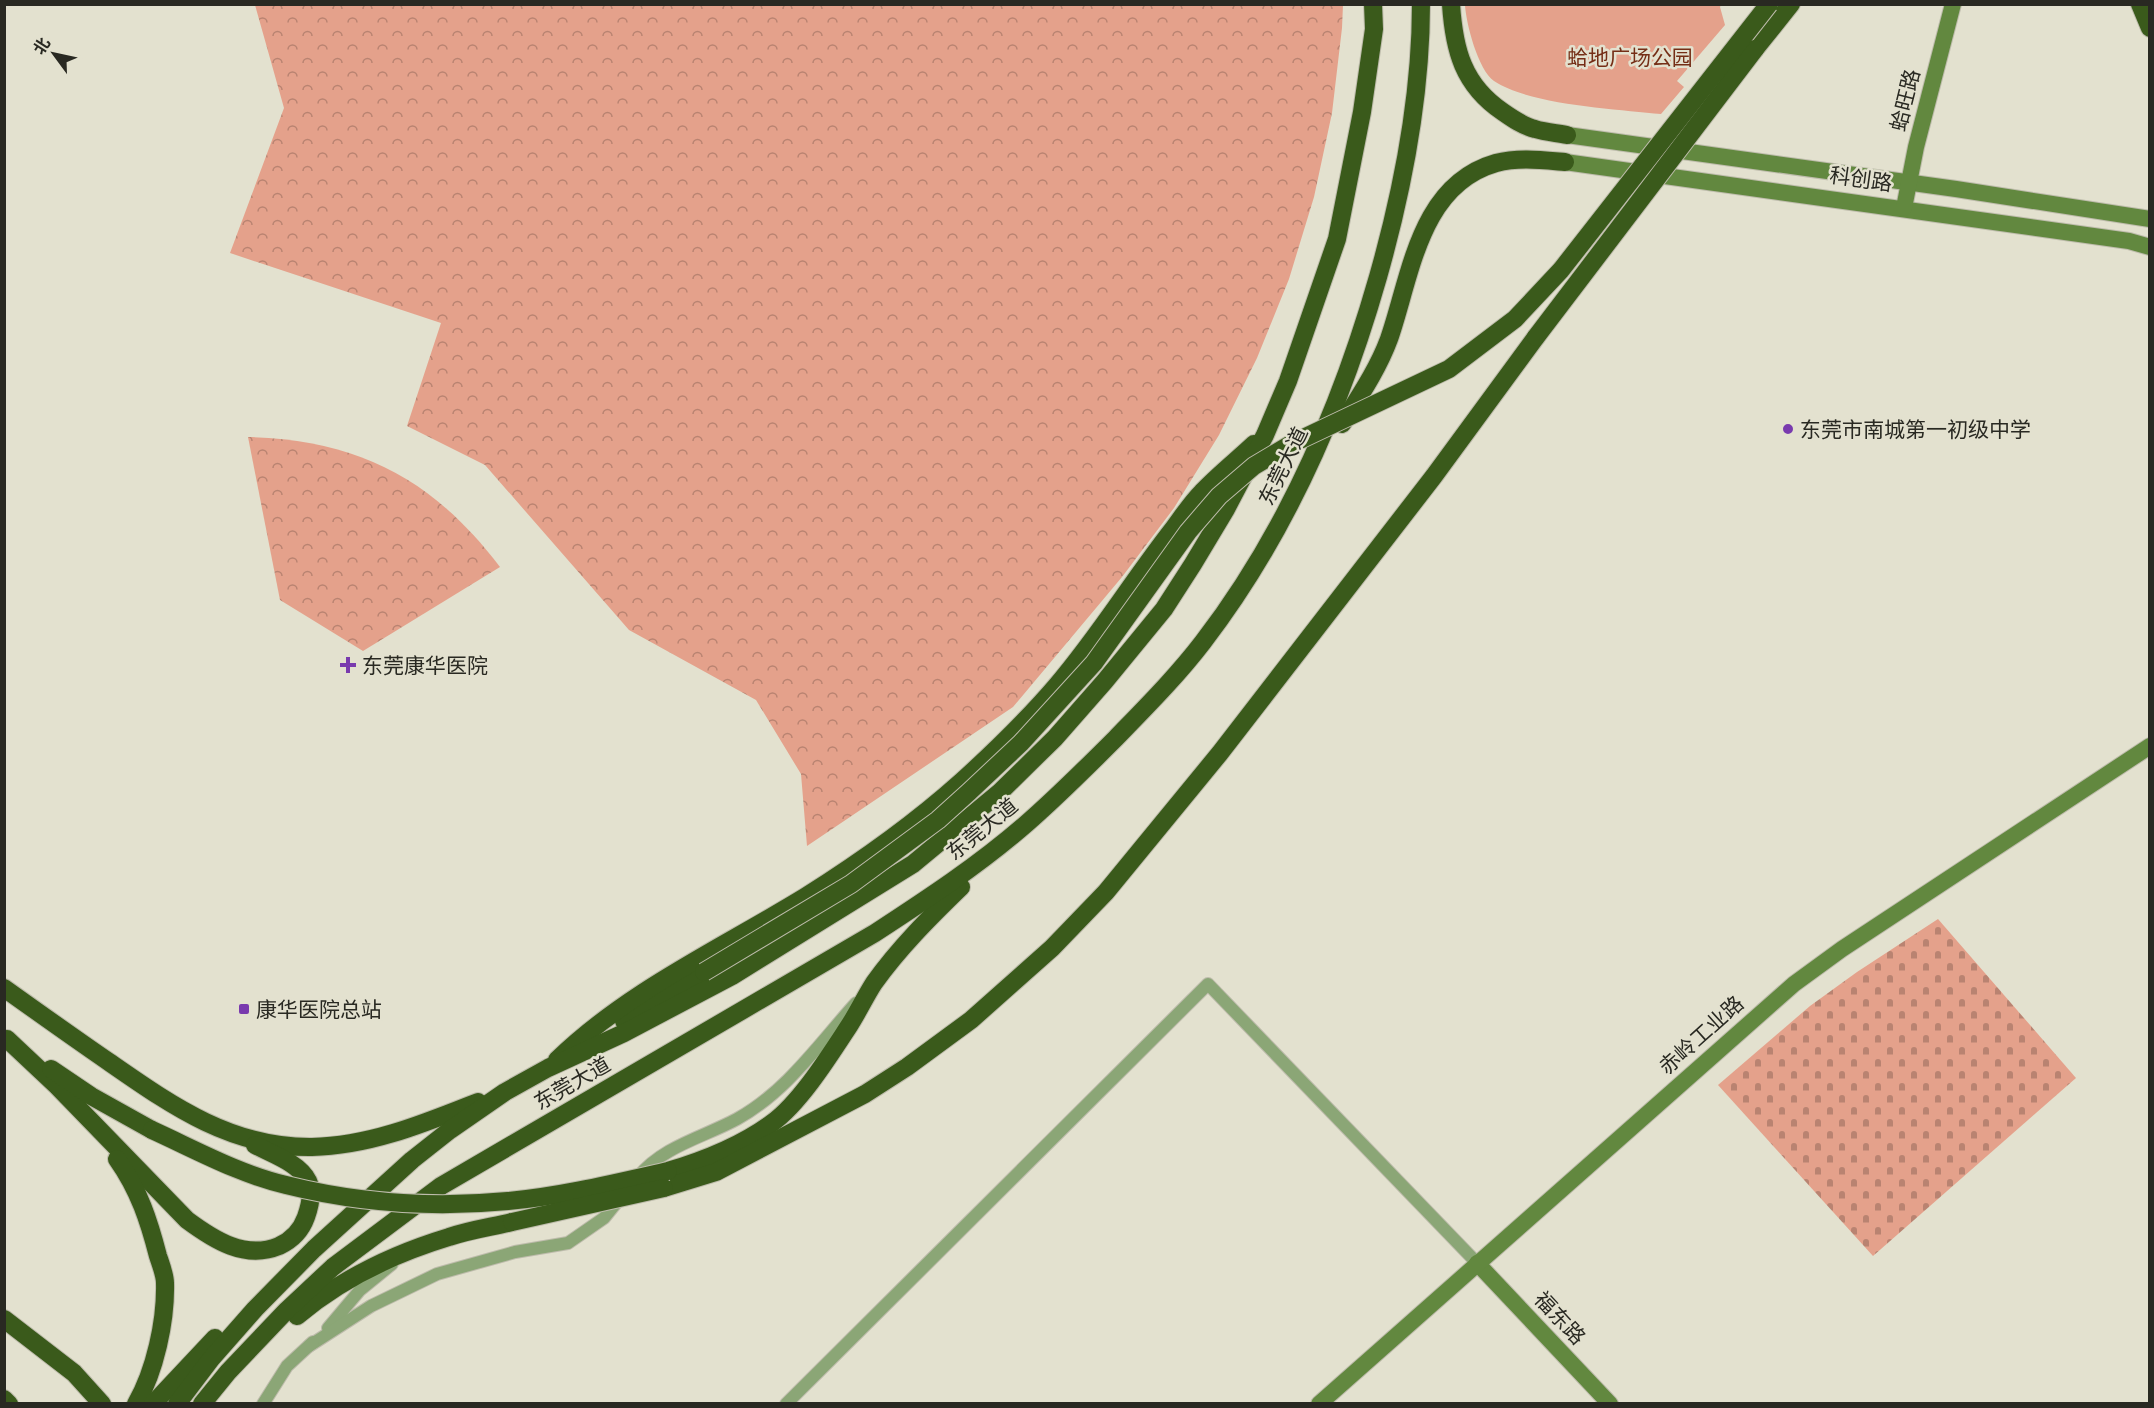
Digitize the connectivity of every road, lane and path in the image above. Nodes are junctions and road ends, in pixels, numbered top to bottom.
1 (1373, 4) edge
2 (1421, 4) edge
3 (1451, 4) edge
4 (1769, 4) edge
5 (1791, 4) edge
6 (1943, 4) edge
7 (1953, 4) edge
8 (2140, 4) edge
9 (2150, 28) edge
10 (1567, 135) joint
11 (1565, 162) joint
12 (1903, 181) junction
13 (1899, 207) junction
14 (2150, 219) edge
15 (2150, 247) edge
16 (1265, 435) junction
17 (1303, 479) junction
18 (2150, 746) edge
19 (1026, 824) junction
20 (875, 982) junction
21 (4, 988) edge
22 (4, 998) edge
23 (44, 1017) junction
24 (6, 1038) edge
25 (548, 1068) junction
26 (529, 1079) junction
27 (93, 1123) junction
28 (805, 1127) junction
29 (239, 1137) junction
30 (728, 1150) junction
31 (666, 1179) junction
32 (314, 1249) junction
33 (409, 1251) junction
34 (1477, 1263) junction
35 (4, 1319) edge
36 (309, 1346) junction
37 (228, 1372) junction
38 (4, 1399) edge
39 (9, 1404) edge
40 (102, 1404) edge
41 (136, 1404) edge
42 (153, 1404) edge
43 (177, 1404) edge
44 (202, 1404) edge
45 (263, 1404) edge
46 (786, 1404) edge
47 (1319, 1404) edge
48 (1610, 1404) edge

1 - 16 highway, 东莞大道
2 - 17 highway, 东莞大道
3 - 10 highway
4 - 25 highway, bridge
5 - 28 highway, bridge
6 - 12 street, 蛤旺路
7 - 12 street, 蛤旺路
8 - 9 highway
10 - 12 street, 科创路
11 - 13 street, 科创路
11 - 17 highway
12 - 13 street, 蛤旺路
12 - 14 street, 科创路
13 - 15 street, 科创路
16 - 25 highway
16 - 25 highway, 东莞大道
17 - 19 highway, 东莞大道
18 - 34 street, 赤岭工业路
19 - 20 highway
19 - 37 highway, 东莞大道
20 - 30 highway
20 - 36 street
21 - 23 highway
22 - 23 highway
23 - 29 highway
24 - 27 highway
24 - 31 highway, bridge
25 - 26 highway, 东莞大道
26 - 29 highway
26 - 32 highway, 东莞大道
27 - 29 highway
27 - 41 highway
28 - 30 highway
28 - 31 highway
30 - 31 highway
31 - 33 highway, bridge
32 - 42 highway
32 - 43 highway, 东莞大道
33 - 36 street
33 - 37 highway
34 - 46 street
34 - 47 street, 赤岭工业路
34 - 48 street, 福东路
35 - 40 highway
36 - 45 street
37 - 44 highway, 东莞大道
38 - 39 highway

